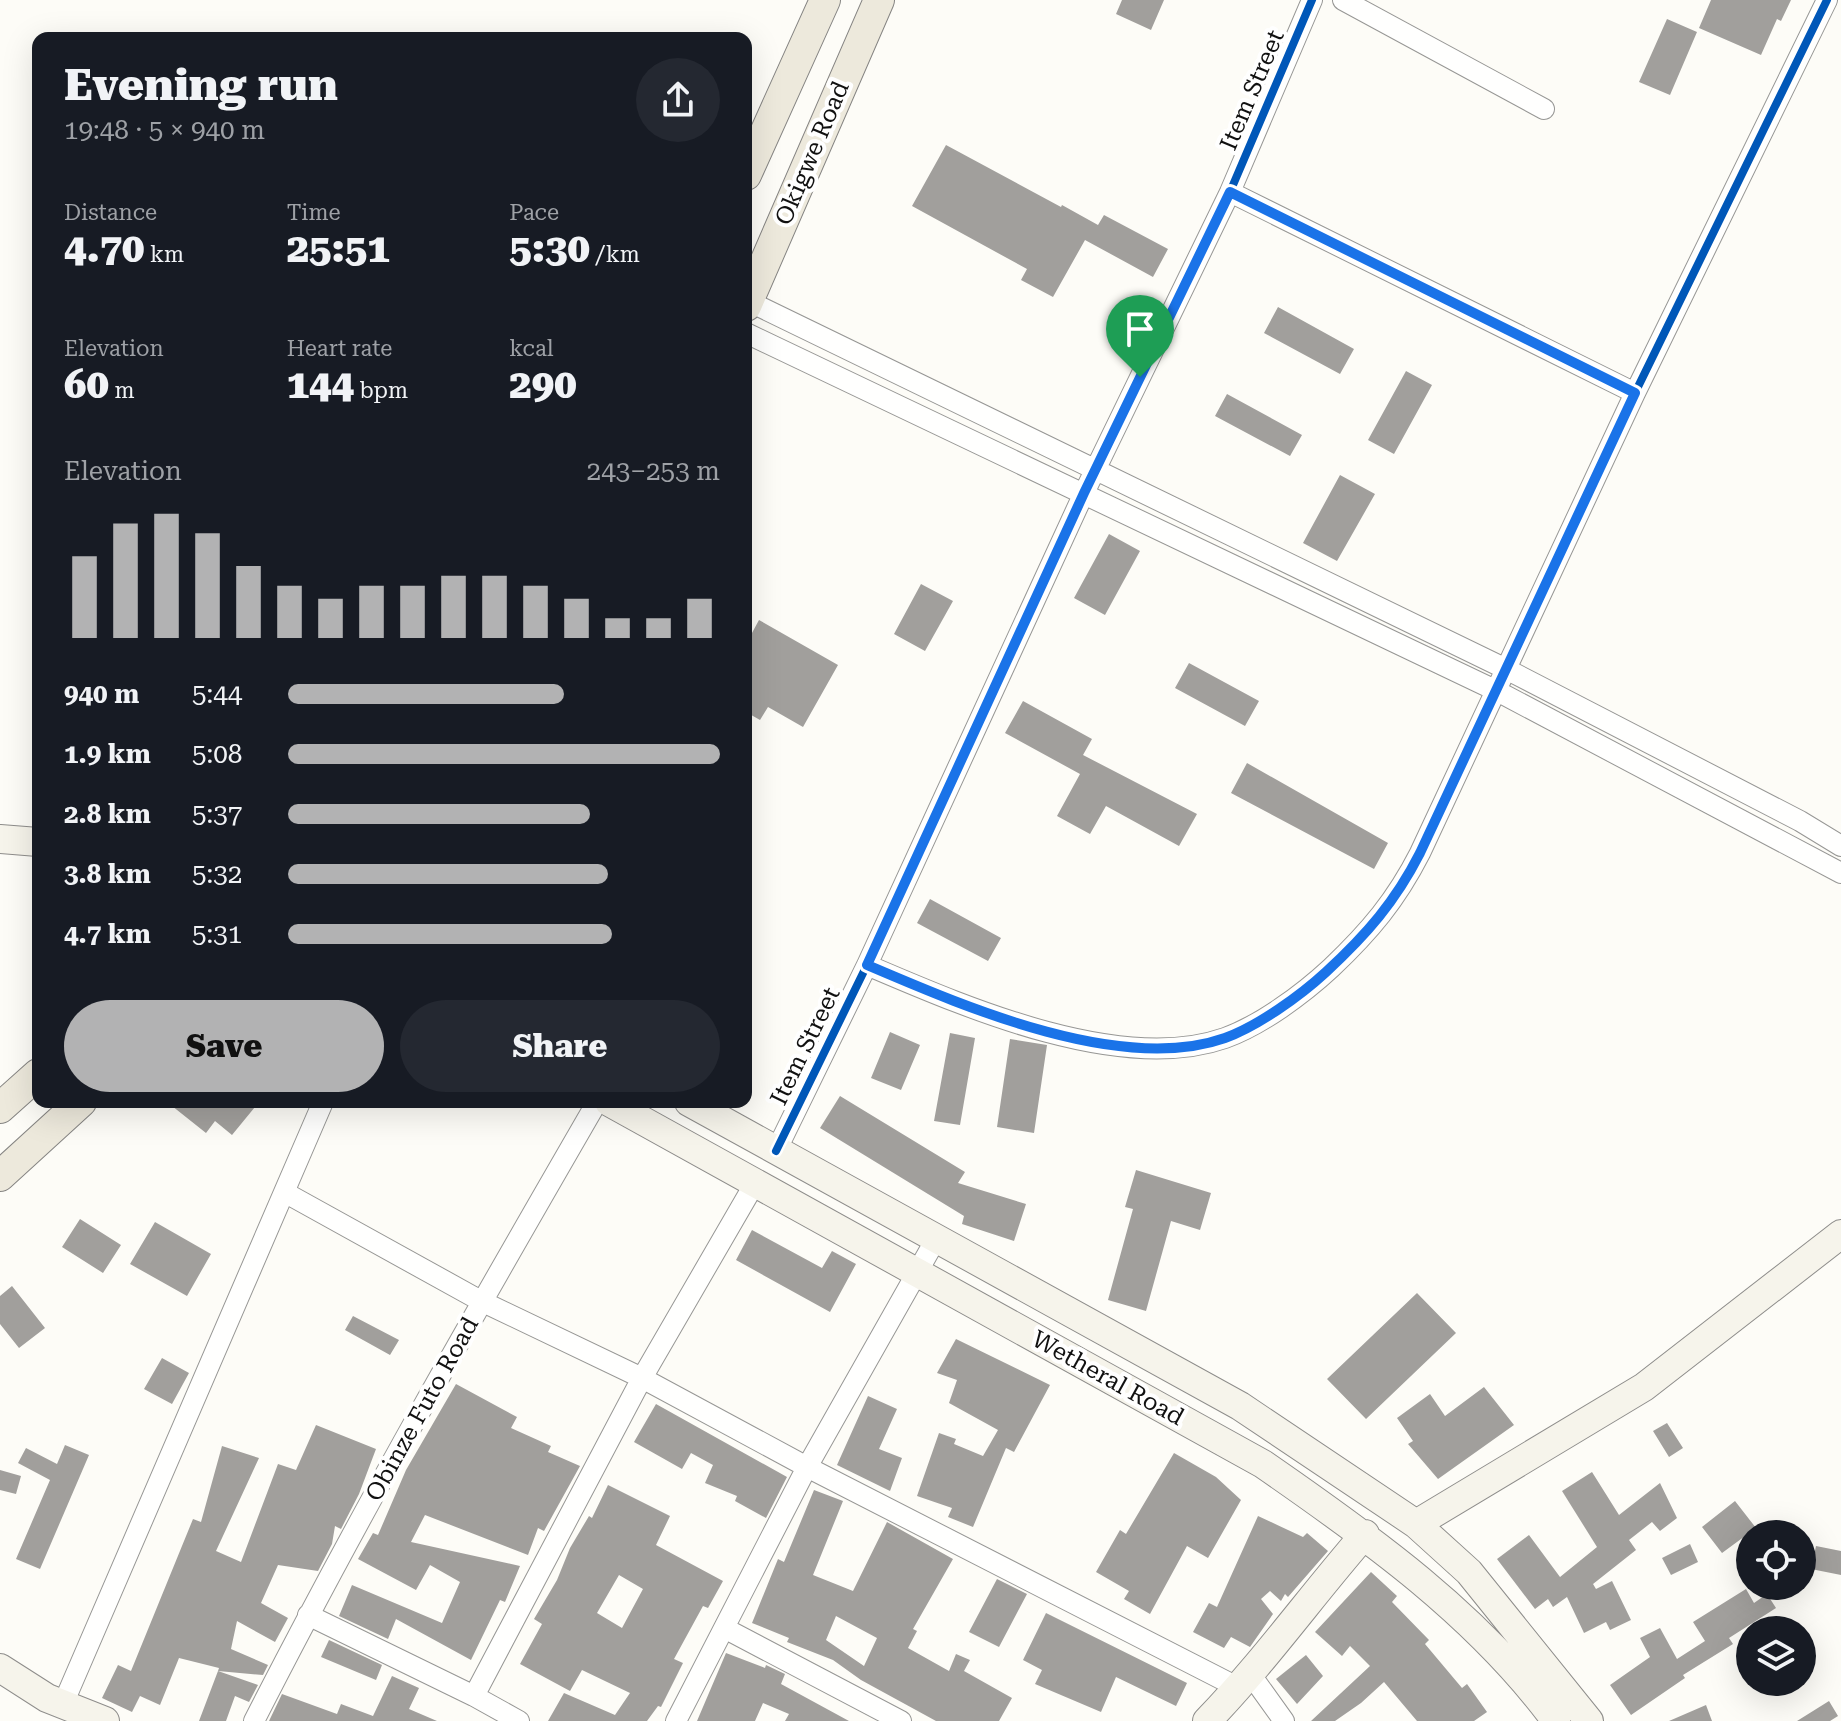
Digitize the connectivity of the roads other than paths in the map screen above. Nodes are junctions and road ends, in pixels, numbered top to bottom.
1 (825, 0) edge
2 (879, 0) edge
3 (1312, 0) edge
4 (1343, 0) edge
5 (1827, 0) edge
6 (1544, 109) dead end
7 (752, 162) edge
8 (1230, 192) junction
9 (752, 292) edge
10 (752, 305) edge
11 (752, 336) edge
12 (1635, 393) junction
13 (1095, 469) junction
14 (1084, 493) junction
15 (1506, 669) junction
16 (1497, 691) junction
17 (0, 839) edge
18 (32, 842) edge
19 (1841, 846) edge
20 (1841, 873) edge
21 (867, 965) junction
22 (32, 1079) edge
23 (0, 1108) edge
24 (74, 1108) edge
25 (320, 1108) edge
26 (594, 1108) edge
27 (620, 1108) edge
28 (700, 1108) edge
29 (776, 1151) junction
30 (0, 1176) edge
31 (755, 1183) junction
32 (284, 1192) junction
33 (1841, 1234) edge
34 (936, 1239) junction
35 (918, 1273) junction
36 (481, 1301) junction
37 (642, 1378) junction
38 (807, 1467) junction
39 (1416, 1524) junction
40 (1365, 1534) junction
41 (308, 1615) junction
42 (726, 1629) junction
43 (0, 1668) edge
44 (1245, 1682) junction
45 (474, 1696) junction
46 (49, 1708) edge
47 (105, 1721) edge
48 (254, 1721) edge
49 (519, 1721) edge
50 (676, 1721) edge
51 (901, 1721) edge
52 (1207, 1721) edge
53 (1284, 1721) edge
54 (1556, 1721) edge
55 (1589, 1721) edge

1 - 7 main road
2 - 9 main road, Okigwe Road
3 - 8 street, Item Street
4 - 6 street
5 - 12 street
8 - 12 street
8 - 13 street, Item Street
10 - 13 street
11 - 14 street
12 - 15 street
13 - 14 street, Item Street
13 - 15 street
14 - 16 street
14 - 21 street, Item Street
15 - 16 street
15 - 19 street
16 - 20 street
16 - 21 street
17 - 18 main road
21 - 29 street, Item Street
22 - 23 main road
24 - 30 main road
25 - 32 street
26 - 36 street, Obinze Futo Road
27 - 31 main road, Wetheral Road
28 - 29 main road, Wetheral Road
29 - 34 main road, Wetheral Road
31 - 35 main road, Wetheral Road
31 - 37 street
32 - 36 street
32 - 46 street
33 - 39 main road
34 - 35 street
34 - 39 main road, Wetheral Road
35 - 38 street
35 - 40 main road, Wetheral Road
36 - 37 street
36 - 41 street, Obinze Futo Road
37 - 38 street
37 - 45 street
38 - 42 street
38 - 44 street
39 - 55 main road, Wetheral Road
40 - 44 main road
40 - 54 main road, Wetheral Road
41 - 45 street
41 - 48 street, Obinze Futo Road
42 - 50 street
42 - 51 street
43 - 46 main road
44 - 52 main road
44 - 53 street
45 - 49 street
46 - 47 main road

